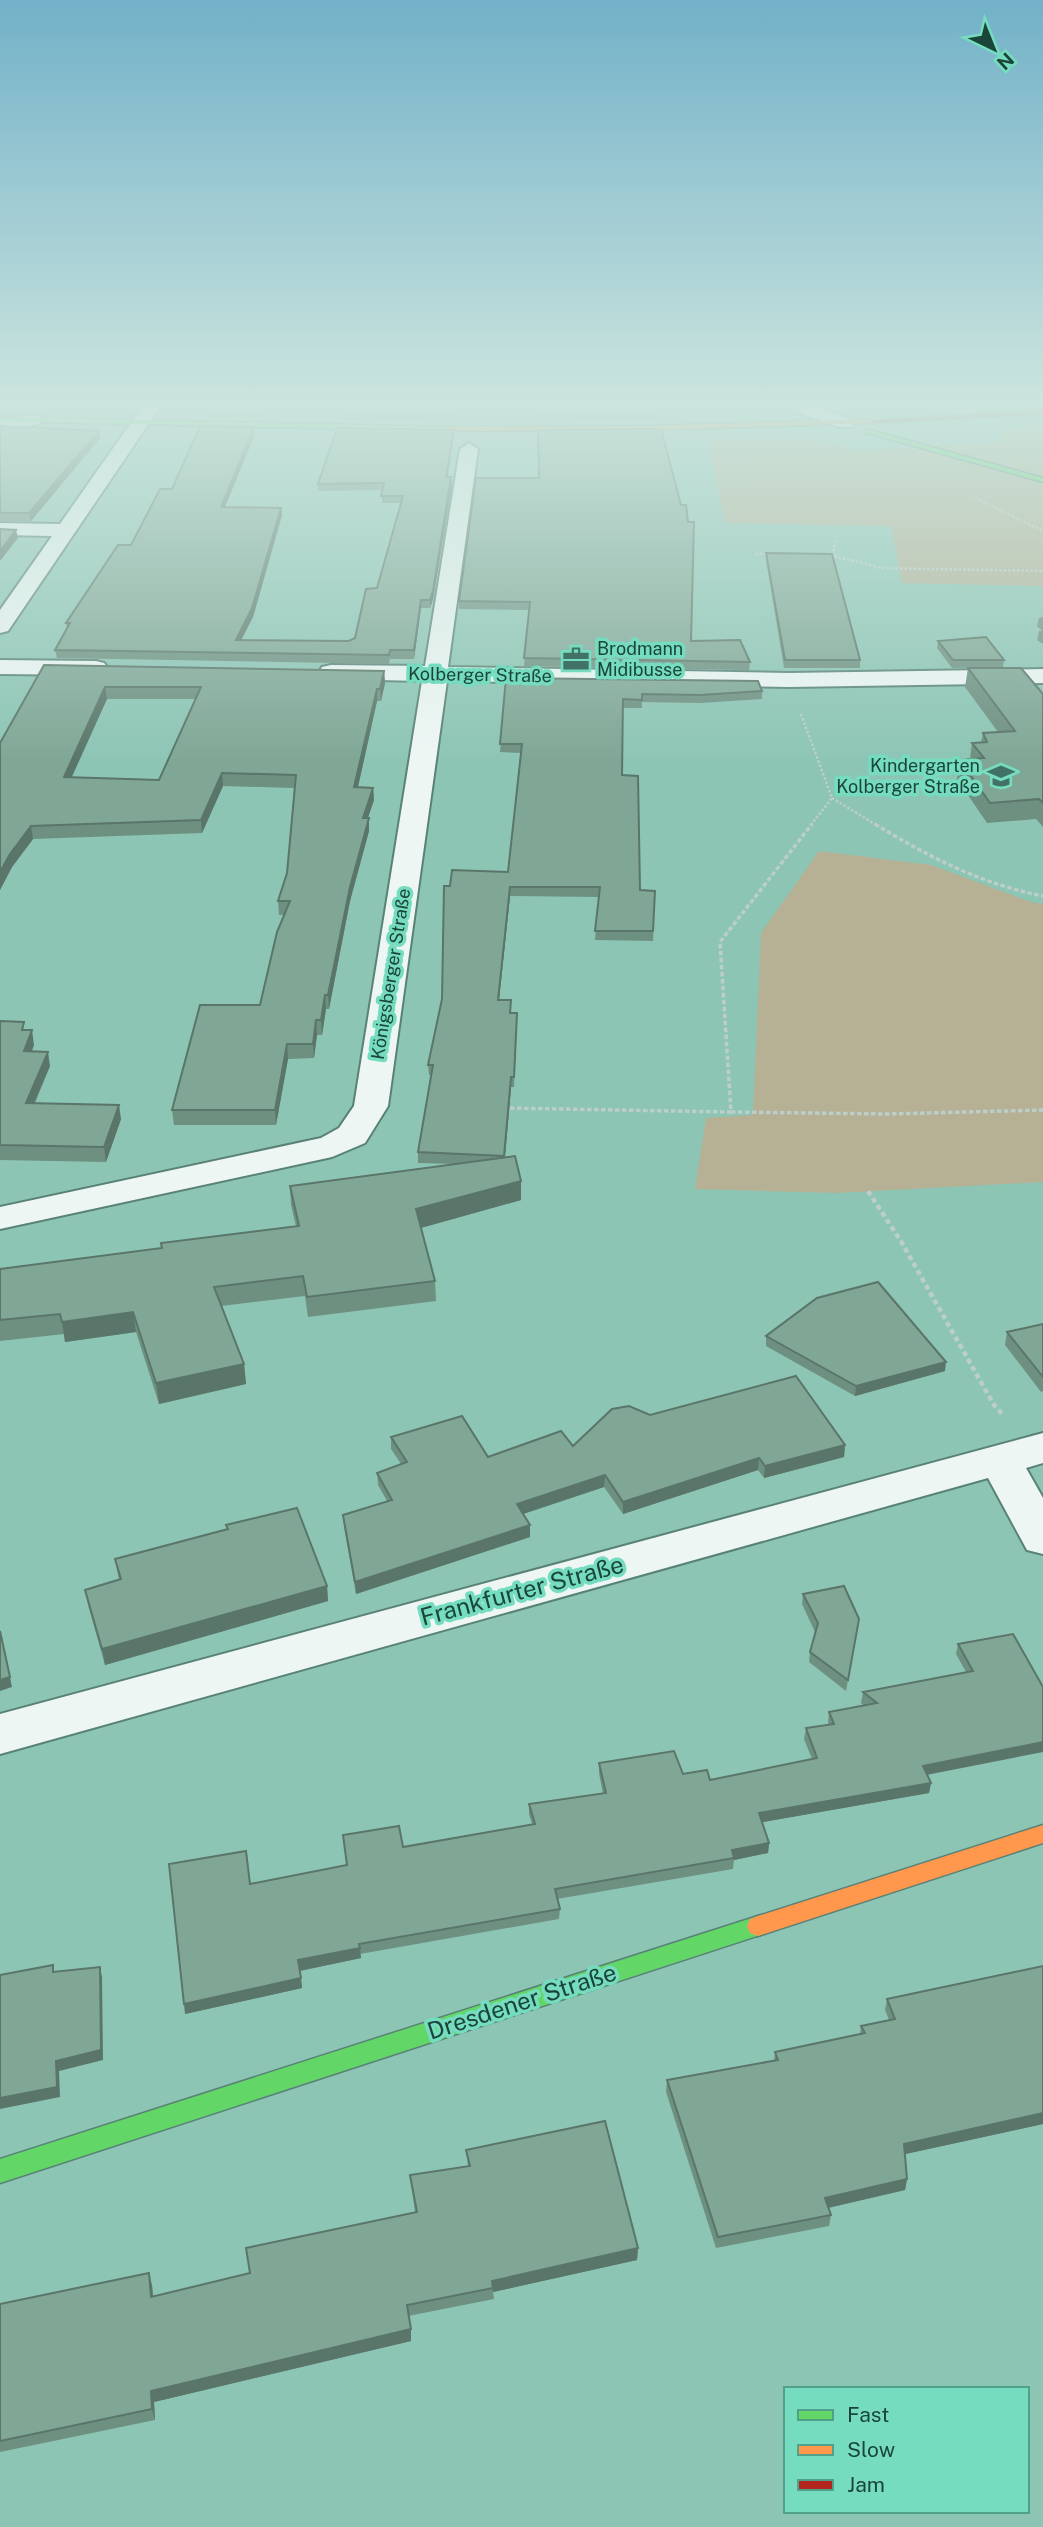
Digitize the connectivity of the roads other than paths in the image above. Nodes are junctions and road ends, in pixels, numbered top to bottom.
1 (68, 525) edge
2 (458, 525) edge
3 (0, 529) edge
4 (64, 530) junction
5 (0, 626) edge
6 (0, 667) edge
7 (123, 669) edge
8 (314, 672) edge
9 (436, 674) junction
10 (1043, 676) edge
11 (0, 1218) edge
12 (1026, 1453) edge
13 (1043, 1538) edge
14 (0, 1734) edge
15 (1043, 1834) edge
16 (0, 2171) edge

1 - 4 street
2 - 9 street, Königsberger Straße
3 - 4 street
4 - 5 street
6 - 7 street
8 - 9 street, Kolberger Straße
9 - 10 street, Kolberger Straße
9 - 11 street, Königsberger Straße
12 - 13 street
12 - 14 street, Frankfurter Straße
15 - 16 main road, Dresdener Straße

